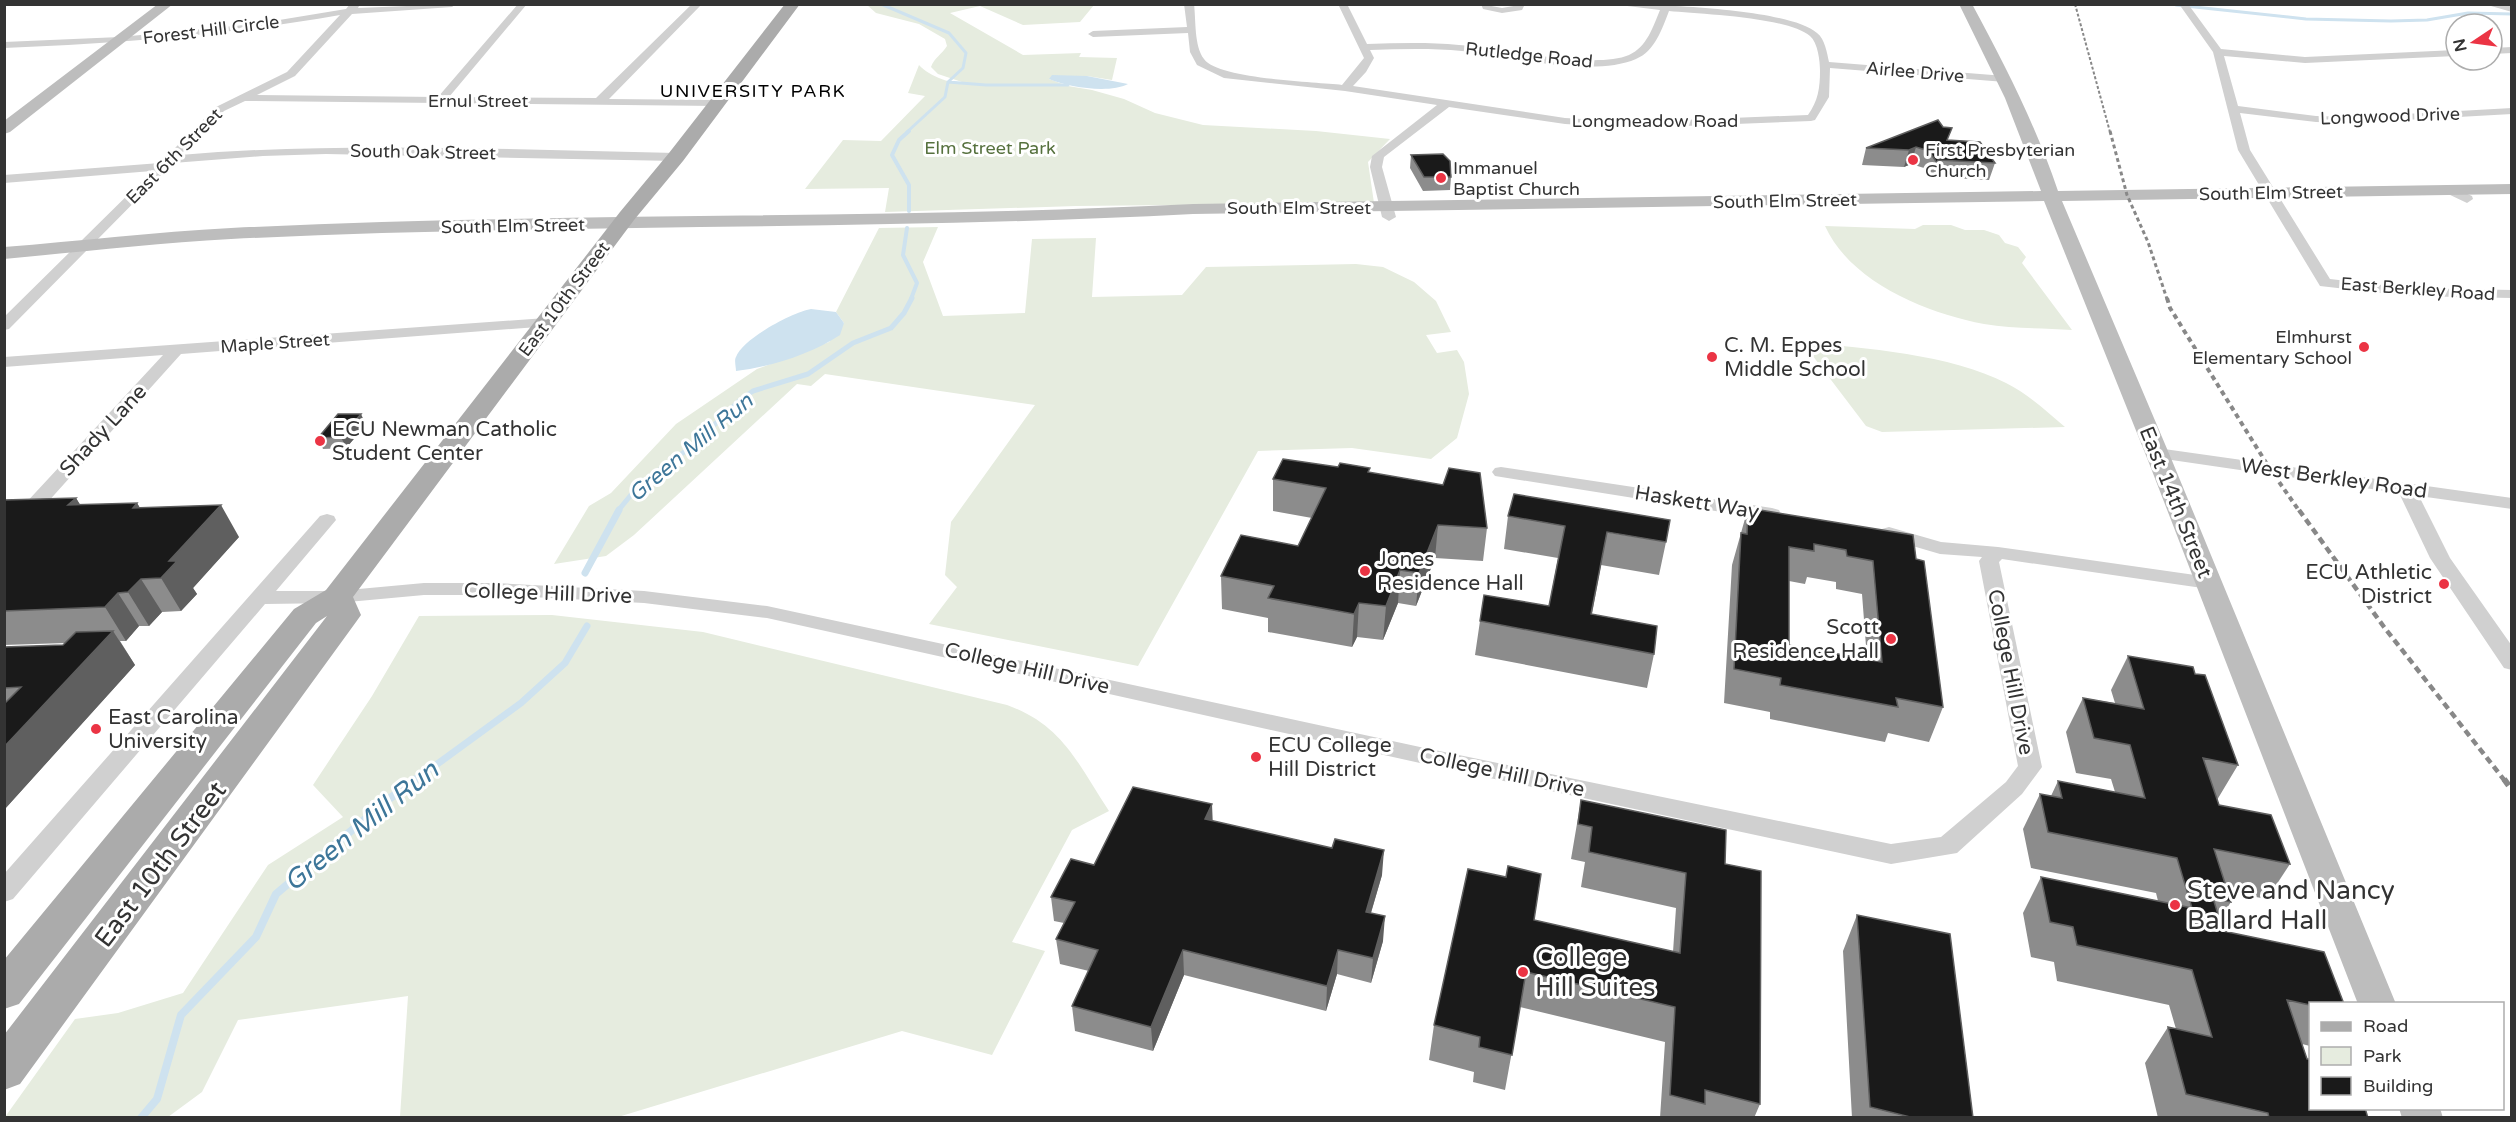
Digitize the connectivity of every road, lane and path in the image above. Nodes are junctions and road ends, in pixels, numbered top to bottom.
1 (167, 4) edge
2 (452, 4) edge
3 (523, 4) edge
4 (698, 4) edge
5 (793, 4) edge
6 (1189, 4) edge
7 (1341, 4) edge
8 (1486, 4) edge
9 (1521, 4) edge
10 (1615, 4) edge
11 (1965, 4) edge
12 (2494, 4) edge
13 (2185, 7) edge
14 (353, 8) edge
15 (1665, 9) junction
16 (2511, 9) edge
17 (1192, 30) junction
18 (1093, 34) dead end
19 (120, 40) junction
20 (4, 45) edge
21 (1365, 47) junction
22 (2218, 52) junction
23 (2444, 54) edge
24 (1825, 64) junction
25 (2005, 79) junction
26 (1345, 88) junction
27 (239, 98) junction
28 (440, 101) junction
29 (600, 101) junction
30 (1448, 102) junction
31 (717, 103) junction
32 (2234, 109) junction
33 (2511, 111) edge
34 (12, 118) edge
35 (4, 129) edge
36 (676, 157) junction
37 (167, 163) junction
38 (4, 179) edge
39 (2511, 189) edge
40 (2450, 190) junction
41 (2272, 198) junction
42 (2511, 198) edge
43 (2467, 199) junction
44 (2054, 202) junction
45 (1388, 212) junction
46 (621, 224) junction
47 (84, 246) junction
48 (4, 253) edge
49 (2511, 294) edge
50 (546, 323) junction
51 (4, 326) edge
52 (176, 351) junction
53 (4, 362) edge
54 (2157, 453) junction
55 (1501, 472) dead end
56 (2406, 489) junction
57 (2511, 504) edge
58 (1789, 516) edge
59 (327, 520) dead end
60 (4, 522) edge
61 (1870, 530) edge
62 (1998, 553) junction
63 (2209, 583) junction
64 (337, 597) junction
65 (258, 598) junction
66 (2511, 663) edge
67 (4, 892) edge
68 (4, 991) edge
69 (2376, 1002) edge
70 (8, 1062) edge

1 - 19 street
2 - 14 street, Forest Hill Circle
3 - 28 street
4 - 29 street
5 - 31 main road, East 10th Street
6 - 17 street, Longmeadow Road
7 - 21 street
8 - 9 street
10 - 15 street, Longmeadow Road
11 - 25 street, East 14th Street
12 - 16 street
13 - 22 street
14 - 19 street, Forest Hill Circle
14 - 27 street, East 6th Street
15 - 21 street, Rutledge Road
15 - 24 street, Longmeadow Road
17 - 18 street
17 - 26 street, Longmeadow Road
19 - 20 street, Forest Hill Circle
19 - 34 street
21 - 26 street
22 - 23 street
22 - 32 street
24 - 25 street, Airlee Drive
24 - 30 street, Longmeadow Road
25 - 44 street, East 14th Street
26 - 30 street, Longmeadow Road
27 - 28 street, Ernul Street
27 - 37 street, East 6th Street
28 - 29 street, Ernul Street
29 - 31 street, Ernul Street
30 - 45 street
31 - 36 main road, East 10th Street
32 - 33 street, Longwood Drive
32 - 41 street
34 - 35 street
36 - 37 street, South Oak Street
36 - 46 main road, East 10th Street
37 - 38 street, South Oak Street
37 - 47 street, East 6th Street
39 - 40 street, South Elm Street
40 - 41 street, South Elm Street
40 - 43 street
41 - 43 street, South Elm Street
41 - 44 street, South Elm Street
41 - 49 street, East Berkley Road
42 - 43 street, South Elm Street
44 - 45 street, South Elm Street
44 - 54 street, East 14th Street
45 - 46 street, South Elm Street
46 - 47 street, South Elm Street
46 - 50 main road, East 10th Street
47 - 48 street, South Elm Street
47 - 51 street, East 6th Street
50 - 52 street, Maple Street
50 - 64 main road, East 10th Street
52 - 53 street, Maple Street
52 - 60 street, Shady Lane
54 - 56 street, West Berkley Road
54 - 63 street, East 14th Street
55 - 58 street, Haskett Way
56 - 57 street, West Berkley Road
56 - 66 street
59 - 65 street
61 - 62 street
62 - 63 street
62 - 64 street, College Hill Drive
63 - 69 street, East 14th Street
64 - 65 street
64 - 68 main road, East 10th Street
64 - 70 main road, East 10th Street
65 - 67 street

